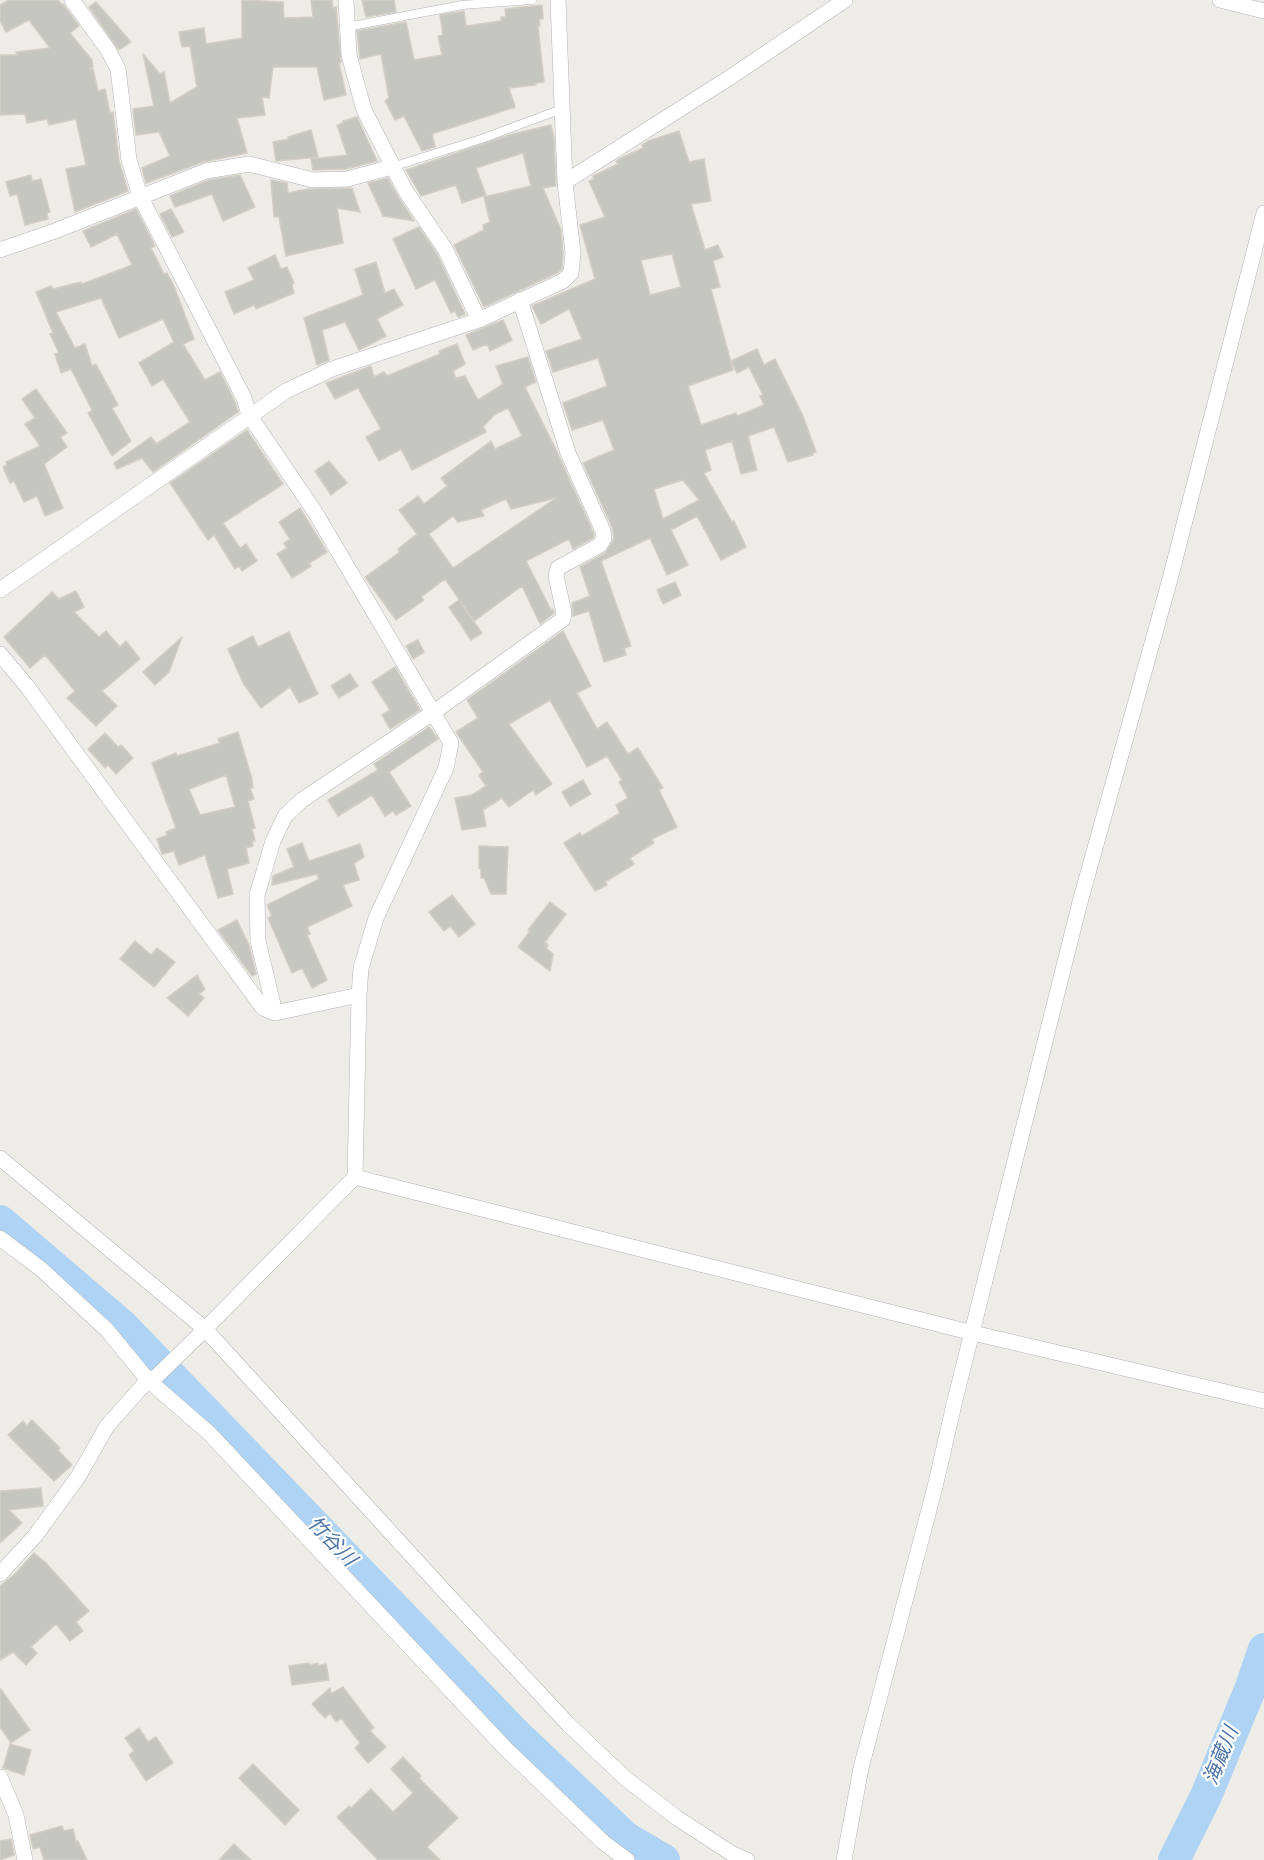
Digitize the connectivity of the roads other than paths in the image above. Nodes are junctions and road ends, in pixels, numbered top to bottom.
1 (72, 0) edge
2 (346, 0) edge
3 (532, 0) edge
4 (558, 0) edge
5 (845, 0) edge
6 (1220, 0) edge
7 (1264, 11) edge
8 (347, 27) junction
9 (562, 109) junction
10 (392, 167) junction
11 (565, 182) junction
12 (140, 196) junction
13 (1264, 213) edge
14 (0, 250) edge
15 (520, 300) junction
16 (479, 320) junction
17 (249, 415) junction
18 (0, 590) edge
19 (0, 654) edge
20 (434, 712) junction
21 (359, 995) junction
22 (275, 1012) junction
23 (0, 1158) edge
24 (355, 1177) junction
25 (0, 1238) edge
26 (201, 1333) junction
27 (973, 1333) junction
28 (153, 1378) junction
29 (1264, 1401) edge
30 (0, 1574) edge
31 (0, 1778) edge
32 (25, 1860) edge
33 (627, 1860) edge
34 (747, 1860) edge
35 (844, 1860) edge

1 - 12 street
2 - 8 street
3 - 8 lane
4 - 9 street
5 - 11 street
6 - 7 street
8 - 10 street
9 - 10 lane
9 - 11 street
10 - 12 street
10 - 16 street
11 - 15 street
12 - 14 street
12 - 17 street
13 - 27 street
15 - 16 street
15 - 20 street
16 - 17 street
17 - 18 street
17 - 20 street
19 - 22 street
20 - 21 street
20 - 22 street
21 - 22 street
21 - 24 street
23 - 26 street
24 - 26 street
24 - 27 street
25 - 28 street
26 - 28 street
26 - 34 street
27 - 29 street
27 - 35 street
28 - 30 street
28 - 33 street
31 - 32 street

